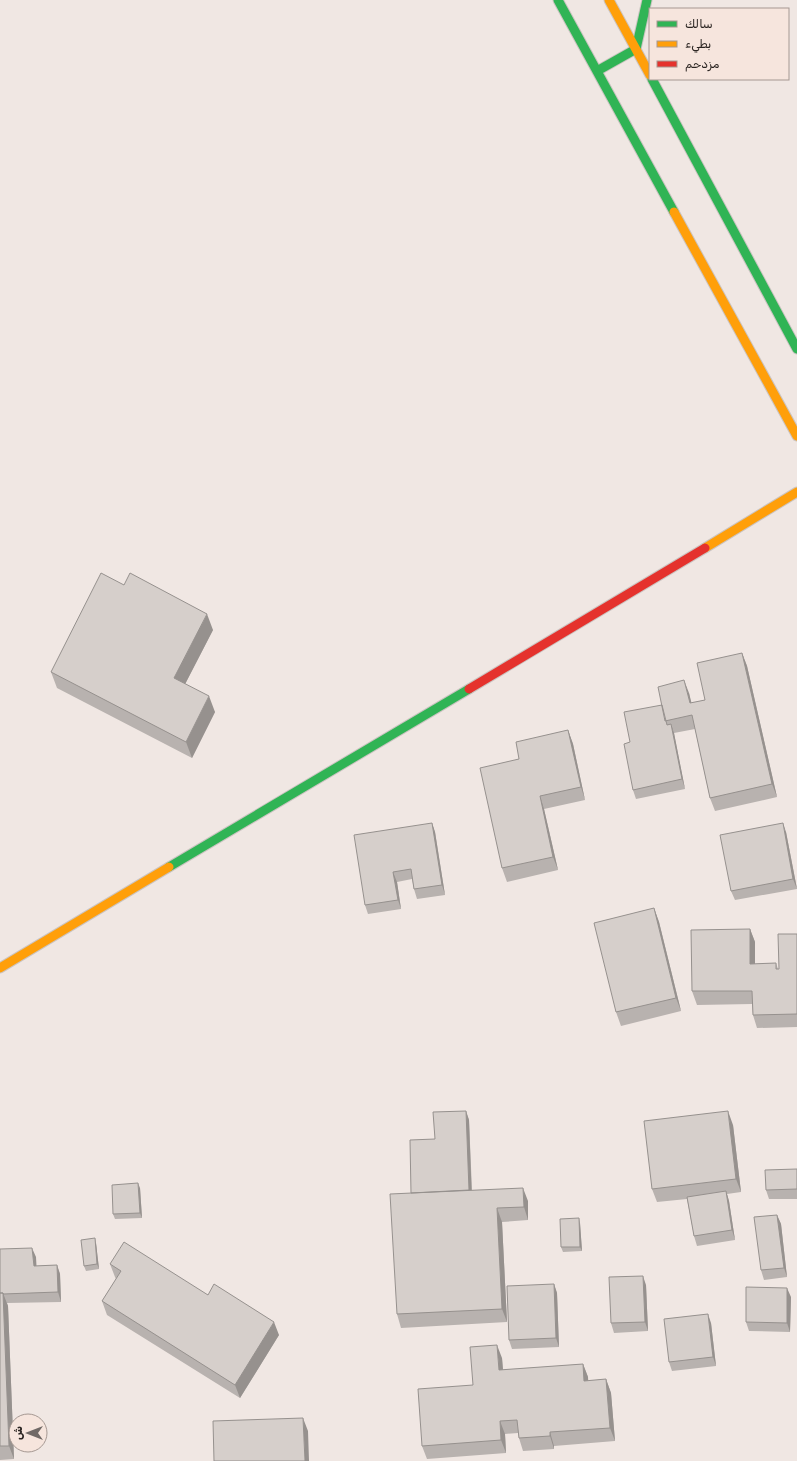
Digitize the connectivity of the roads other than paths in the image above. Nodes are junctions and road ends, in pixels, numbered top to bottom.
1 (558, 0) edge
2 (610, 0) edge
3 (647, 0) edge
4 (636, 49) junction
5 (597, 71) junction
6 (649, 73) edge
7 (653, 80) edge
8 (797, 349) edge
9 (797, 436) edge
10 (797, 492) edge
11 (0, 968) edge

1 - 5 main road
2 - 4 main road
3 - 4 main road
4 - 5 main road
4 - 6 main road
5 - 9 main road
7 - 8 main road
10 - 11 main road

